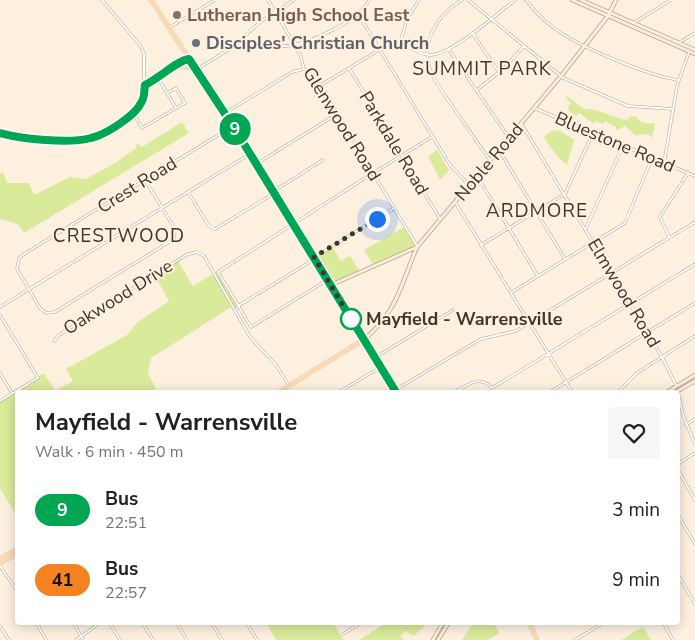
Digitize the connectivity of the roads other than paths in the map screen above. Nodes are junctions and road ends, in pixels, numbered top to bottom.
1 (102, 0) edge
2 (151, 0) edge
3 (215, 0) edge
4 (268, 0) edge
5 (294, 0) edge
6 (369, 0) edge
7 (419, 0) edge
8 (462, 0) edge
9 (468, 0) edge
10 (515, 0) edge
11 (526, 0) edge
12 (572, 0) edge
13 (581, 0) edge
14 (616, 0) edge
15 (671, 0) edge
16 (596, 9) junction
17 (275, 12) junction
18 (358, 14) junction
19 (609, 15) junction
20 (490, 18) junction
21 (632, 24) junction
22 (169, 28) junction
23 (472, 33) junction
24 (695, 33) edge
25 (241, 39) junction
26 (400, 44) junction
27 (678, 44) junction
28 (244, 45) junction
29 (295, 45) junction
30 (524, 46) junction
31 (232, 47) junction
32 (584, 47) junction
33 (379, 49) junction
34 (448, 50) junction
35 (692, 50) edge
36 (428, 54) junction
37 (695, 54) edge
38 (189, 59) junction
39 (178, 67) junction
40 (348, 68) junction
41 (195, 69) junction
42 (304, 69) junction
43 (168, 72) junction
44 (499, 72) junction
45 (561, 77) junction
46 (158, 78) junction
47 (678, 80) junction
48 (145, 85) junction
49 (320, 86) junction
50 (476, 90) junction
51 (167, 93) junction
52 (176, 108) junction
53 (534, 108) junction
54 (673, 110) junction
55 (133, 113) junction
56 (225, 113) junction
57 (337, 114) junction
58 (521, 124) junction
59 (233, 126) junction
60 (592, 132) junction
61 (0, 133) edge
62 (432, 137) junction
63 (509, 138) junction
64 (622, 146) junction
65 (499, 150) junction
66 (250, 154) junction
67 (402, 155) junction
68 (652, 158) junction
69 (323, 160) dead end
70 (490, 160) junction
71 (664, 163) junction
72 (256, 164) junction
73 (373, 173) junction
74 (688, 174) junction
75 (477, 176) junction
76 (695, 176) edge
77 (145, 180) junction
78 (469, 186) junction
79 (188, 192) junction
80 (274, 192) junction
81 (564, 194) junction
82 (455, 202) junction
83 (162, 208) junction
84 (394, 208) junction
85 (537, 211) junction
86 (440, 219) junction
87 (695, 222) edge
88 (294, 224) junction
89 (509, 228) junction
90 (586, 228) junction
91 (670, 238) junction
92 (593, 242) junction
93 (480, 245) junction
94 (417, 247) junction
95 (406, 252) junction
96 (314, 258) junction
97 (412, 259) junction
98 (565, 259) junction
99 (695, 264) edge
100 (611, 274) junction
101 (538, 276) junction
102 (327, 280) junction
103 (331, 285) junction
104 (30, 289) junction
105 (511, 293) junction
106 (695, 303) edge
107 (630, 304) junction
108 (238, 306) junction
109 (0, 307) edge
110 (235, 308) junction
111 (453, 310) dead end
112 (0, 315) edge
113 (530, 322) junction
114 (646, 332) junction
115 (695, 336) edge
116 (54, 340) dead end
117 (363, 340) junction
118 (549, 353) junction
119 (662, 356) junction
120 (374, 358) junction
121 (381, 368) junction
122 (0, 373) edge
123 (695, 375) edge
124 (566, 381) junction
125 (695, 381) edge
126 (289, 386) junction
127 (677, 386) junction
128 (492, 388) joint
129 (18, 390) edge
130 (282, 390) edge
131 (343, 390) edge
132 (394, 390) edge
133 (397, 390) edge
134 (459, 390) edge
135 (553, 390) edge
136 (571, 390) edge
137 (620, 390) edge
138 (670, 390) edge
139 (677, 390) edge
140 (680, 390) edge
141 (15, 392) edge
142 (12, 394) junction
143 (0, 401) edge
144 (680, 403) edge
145 (695, 419) edge
146 (686, 425) junction
147 (695, 444) edge
148 (695, 453) edge
149 (680, 463) edge
150 (680, 474) edge
151 (695, 500) edge
152 (680, 518) edge
153 (695, 544) edge
154 (15, 551) edge
155 (15, 555) edge
156 (1, 562) edge
157 (4, 570) junction
158 (680, 581) edge
159 (15, 587) edge
160 (695, 604) edge
161 (38, 625) edge
162 (75, 625) edge
163 (97, 625) edge
164 (111, 625) edge
165 (144, 625) edge
166 (178, 625) edge
167 (213, 625) edge
168 (248, 625) edge
169 (357, 625) edge
170 (441, 625) edge
171 (446, 625) edge
172 (530, 625) edge
173 (599, 625) edge
174 (665, 625) edge
175 (0, 626) edge
176 (343, 634) dead end
177 (81, 636) junction
178 (8, 640) edge
179 (46, 640) edge
180 (76, 640) edge
181 (83, 640) edge
182 (120, 640) edge
183 (153, 640) edge
184 (187, 640) edge
185 (222, 640) edge
186 (257, 640) edge
187 (432, 640) edge
188 (438, 640) edge
189 (537, 640) edge
190 (575, 640) edge
191 (673, 640) edge

1 - 48 street
2 - 22 main road
3 - 22 street
4 - 17 street, Glenwood Road
5 - 17 street
6 - 18 street
7 - 26 street
8 - 36 street
9 - 20 street
10 - 20 street
11 - 32 street
12 - 16 main road
13 - 16 main road
14 - 19 main road, Noble Road
15 - 21 street
16 - 19 main road
17 - 25 street
17 - 29 street, Glenwood Road
18 - 29 street
18 - 33 street
19 - 21 main road
19 - 32 main road, Noble Road
20 - 23 street
20 - 30 street
21 - 27 main road
22 - 38 main road
23 - 34 street
23 - 44 street
24 - 27 street
25 - 28 street
25 - 31 street
26 - 33 street
26 - 36 street
27 - 35 main road
28 - 29 street
28 - 31 street
29 - 42 street, Glenwood Road
30 - 44 street
30 - 45 street
31 - 41 street
32 - 45 main road, Noble Road
32 - 47 street
33 - 40 street
33 - 62 street
34 - 36 street
34 - 50 street
35 - 37 main road
35 - 47 street
36 - 70 street
38 - 39 street
38 - 41 main road
38 - 43 street
39 - 41 main road
39 - 43 street
40 - 49 street
40 - 67 street, Parkdale Road
41 - 56 main road
42 - 49 street, Glenwood Road
42 - 56 street
43 - 46 street
44 - 50 street
45 - 53 main road, Noble Road
45 - 54 street
46 - 48 street
46 - 51 street
47 - 54 street
48 - 55 street
49 - 57 street, Glenwood Road
50 - 63 street
51 - 52 street
51 - 52 street
52 - 55 street
53 - 58 main road, Noble Road
53 - 60 street, Bluestone Road
54 - 71 street
55 - 61 street
56 - 59 main road
57 - 72 street
57 - 73 street, Glenwood Road
58 - 63 main road, Noble Road
58 - 81 street, Elmwood Road
59 - 66 main road
59 - 77 street, Crest Road
60 - 64 street, Bluestone Road
60 - 81 street
62 - 67 street
62 - 78 street
63 - 65 main road, Noble Road
64 - 68 street, Bluestone Road
64 - 90 street
65 - 70 main road, Noble Road
65 - 85 street
66 - 72 main road
66 - 79 street
67 - 73 street
67 - 86 street, Parkdale Road
68 - 71 street, Bluestone Road
68 - 92 street
69 - 80 street
70 - 75 main road, Noble Road
71 - 74 street, Bluestone Road
72 - 80 main road
73 - 84 street, Glenwood Road
73 - 88 street
74 - 76 street, Bluestone Road
74 - 91 street
75 - 78 main road, Noble Road
75 - 89 street
77 - 83 street
77 - 104 street, Crest Road
78 - 82 main road, Noble Road
79 - 80 street
79 - 83 street
80 - 88 main road
81 - 85 street
81 - 90 street, Elmwood Road
82 - 86 main road, Noble Road
82 - 93 street
83 - 104 street
83 - 104 street
84 - 94 street, Glenwood Road
84 - 96 street
85 - 89 street
85 - 98 street
86 - 94 main road, Noble Road
87 - 91 street
88 - 96 main road
88 - 108 street
89 - 93 street
89 - 101 street
90 - 92 street, Elmwood Road
91 - 100 street
92 - 98 street
92 - 100 street, Elmwood Road
93 - 105 street
94 - 95 main road, Noble Road
94 - 97 main road
95 - 97 main road
95 - 103 main road, Noble Road
96 - 102 main road
96 - 108 street
97 - 117 main road
98 - 101 street
99 - 107 street
100 - 107 street, Elmwood Road
100 - 113 street
101 - 105 street
102 - 103 main road
102 - 108 street
103 - 117 main road
104 - 109 street
105 - 113 street
106 - 114 street
107 - 114 street, Elmwood Road
107 - 118 street
108 - 110 street
110 - 116 street, Oakwood Drive
110 - 126 street, Oakwood Drive
111 - 120 street
112 - 129 street
113 - 118 street
113 - 133 street
114 - 119 street, Elmwood Road
114 - 124 street
115 - 119 street
117 - 120 main road
117 - 126 main road
118 - 124 street
118 - 128 street
119 - 127 street, Elmwood Road
119 - 137 street
120 - 121 main road
121 - 131 street
121 - 132 main road
122 - 142 street
123 - 127 main road
124 - 135 street
124 - 136 street
125 - 140 main road
126 - 130 main road
127 - 138 main road
127 - 139 street, Elmwood Road
128 - 134 street
141 - 142 street
142 - 143 street
144 - 146 street, Elmwood Road
145 - 146 street
146 - 147 street, Elmwood Road
148 - 149 street
150 - 151 street
152 - 153 street
154 - 156 main road
155 - 156 main road
156 - 157 street
156 - 157 street
157 - 159 street
158 - 160 street
161 - 179 street
162 - 177 street
163 - 177 street
164 - 182 street
165 - 183 street
166 - 184 street
167 - 185 street
168 - 186 street
169 - 176 street
170 - 187 main road
171 - 188 main road
172 - 189 main road
173 - 190 street
174 - 191 street
175 - 178 street
177 - 180 street
177 - 181 street

